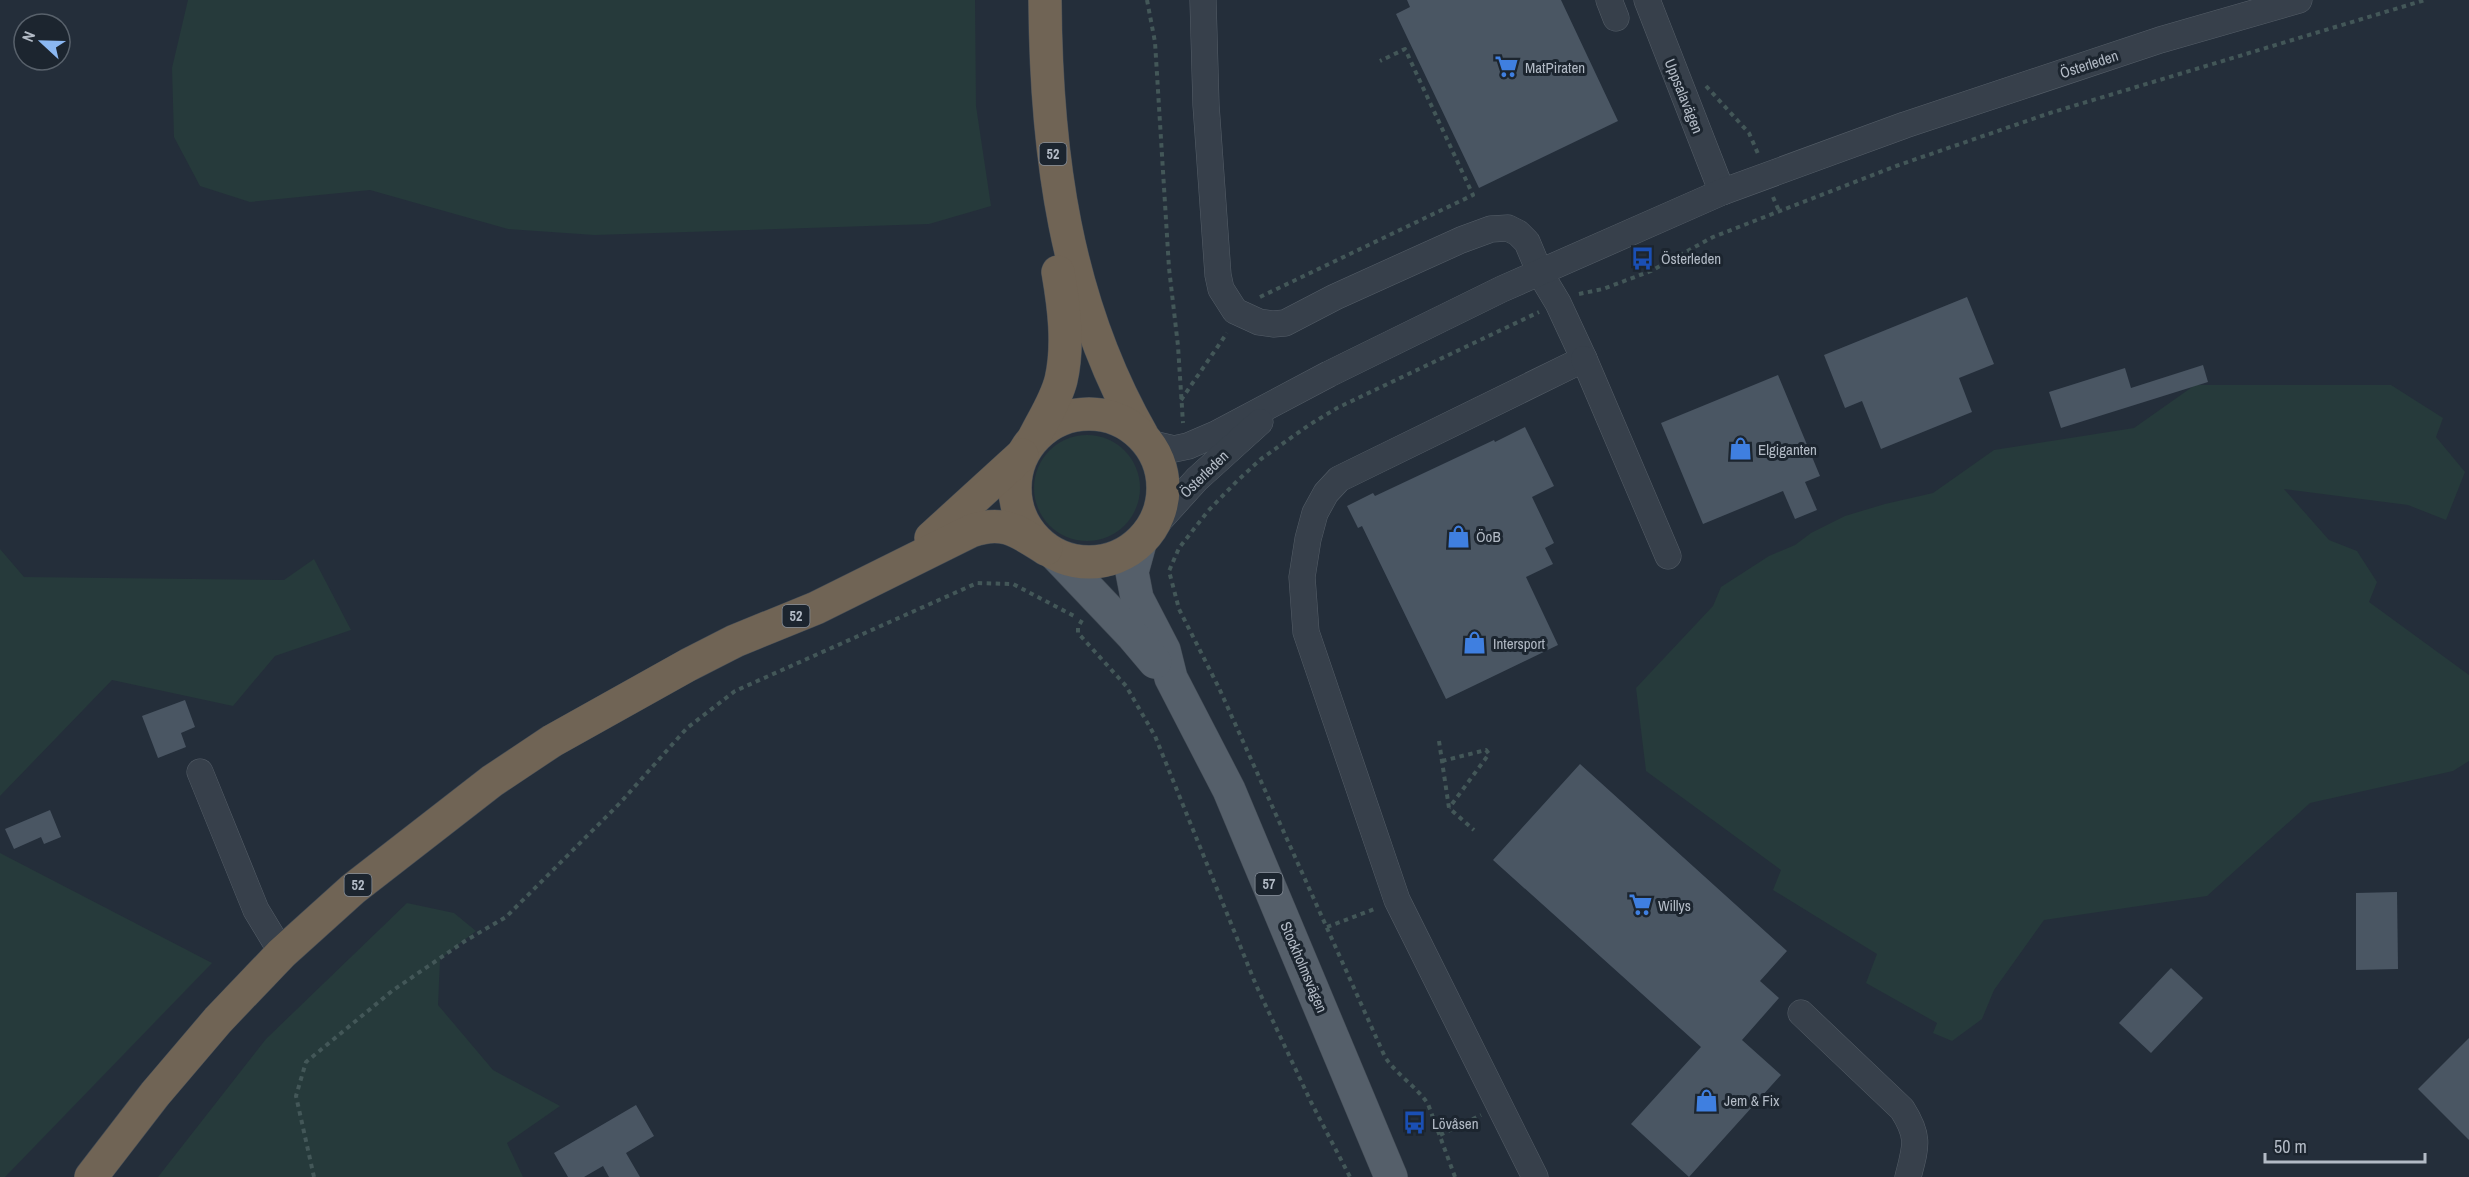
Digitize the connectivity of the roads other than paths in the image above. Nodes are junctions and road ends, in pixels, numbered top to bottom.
1 (1024, 0) edge
2 (1045, 0) edge
3 (1203, 0) edge
4 (1647, 0) edge
5 (2299, 0) edge
6 (1722, 192) junction
7 (1540, 273) junction
8 (1584, 359) junction
9 (1290, 396) junction
10 (1145, 440) junction
11 (1028, 448) junction
12 (1145, 537) junction
13 (1051, 552) junction
14 (1668, 556) dead end
15 (903, 563) junction
16 (1171, 678) junction
17 (200, 772) dead end
18 (282, 953) junction
19 (1801, 1013) dead end
20 (1357, 1094) junction
21 (91, 1177) edge
22 (1391, 1177) edge
23 (1416, 1177) edge
24 (1535, 1177) edge
25 (1908, 1177) edge

1 - 11 highway, 52
2 - 10 highway, 52
3 - 7 street
4 - 6 street, Uppsalavägen
5 - 6 street, Österleden
6 - 7 street, Österleden
7 - 8 street
7 - 9 street, Österleden
8 - 14 street
8 - 24 street
9 - 10 street, Österleden
9 - 12 street, Österleden
10 - 11 highway, 52
10 - 12 highway, 52
11 - 13 highway, 52
11 - 15 highway, 52
12 - 13 highway, 52
12 - 16 main road, Stockholmsvägen / 57
13 - 15 highway, 52
13 - 16 main road, Stockholmsvägen / 57
15 - 18 highway, 52
16 - 20 main road, Stockholmsvägen / 57
17 - 18 street
18 - 21 highway, 52
19 - 25 street
20 - 22 main road, Stockholmsvägen / 57
20 - 23 main road, Stockholmsvägen / 57

